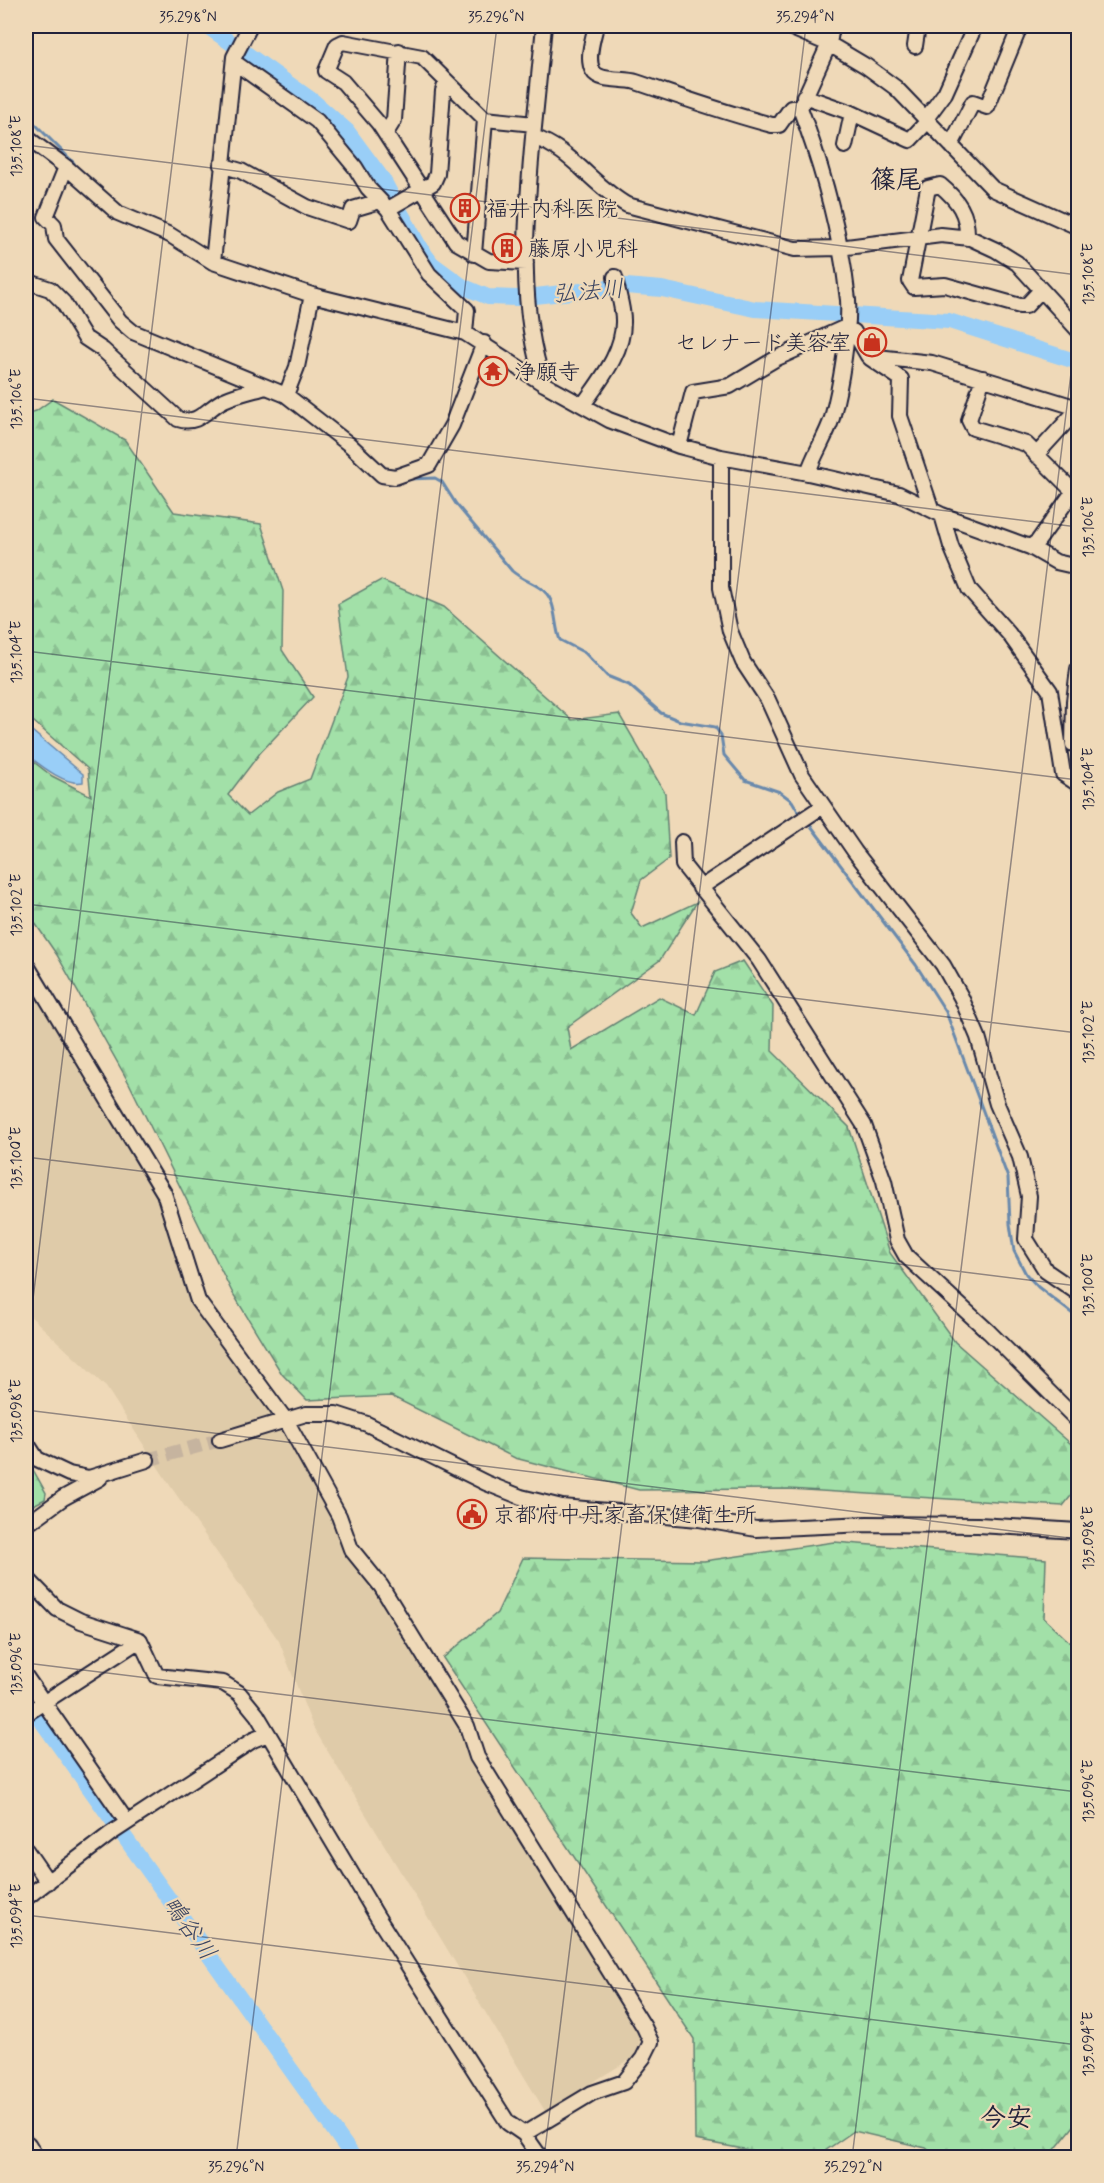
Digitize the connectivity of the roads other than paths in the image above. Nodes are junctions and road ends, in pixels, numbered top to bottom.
1 (249, 26) edge
2 (544, 26) edge
3 (596, 26) edge
4 (788, 26) edge
5 (832, 26) edge
6 (918, 26) edge
7 (975, 26) edge
8 (1016, 26) edge
9 (829, 44) junction
10 (915, 46) dead end
11 (399, 51) junction
12 (234, 62) junction
13 (446, 82) junction
14 (802, 102) junction
15 (852, 113) junction
16 (484, 119) junction
17 (926, 121) junction
18 (534, 131) junction
19 (386, 134) junction
20 (26, 137) edge
21 (951, 145) junction
22 (845, 146) dead end
23 (221, 165) junction
24 (66, 167) junction
25 (421, 190) junction
26 (384, 205) junction
27 (1078, 227) edge
28 (917, 236) junction
29 (967, 238) junction
30 (839, 248) junction
31 (474, 254) junction
32 (213, 262) junction
33 (526, 263) junction
34 (615, 277) dead end
35 (26, 281) edge
36 (1041, 290) junction
37 (312, 295) junction
38 (847, 319) junction
39 (1078, 330) edge
40 (465, 333) junction
41 (484, 343) junction
42 (868, 357) junction
43 (983, 378) junction
44 (544, 384) junction
45 (266, 387) junction
46 (286, 395) junction
47 (583, 405) junction
48 (1078, 409) edge
49 (679, 446) junction
50 (1036, 455) junction
51 (721, 457) junction
52 (808, 473) junction
53 (1076, 488) edge
54 (936, 512) junction
55 (1030, 547) junction
56 (1078, 567) edge
57 (1078, 669) edge
58 (1076, 702) edge
59 (1078, 746) edge
60 (1078, 784) edge
61 (823, 806) junction
62 (682, 842) dead end
63 (700, 888) junction
64 (26, 964) edge
65 (1078, 1293) edge
66 (287, 1422) junction
67 (1078, 1422) edge
68 (220, 1440) tunnel mouth
69 (26, 1442) edge
70 (147, 1460) tunnel mouth
71 (108, 1473) junction
72 (26, 1525) edge
73 (1078, 1531) edge
74 (26, 1577) edge
75 (140, 1640) junction
76 (26, 1677) edge
77 (44, 1702) junction
78 (26, 1714) edge
79 (268, 1734) junction
80 (127, 1822) junction
81 (26, 1850) edge
82 (48, 1882) junction
83 (26, 1898) edge
84 (524, 2134) junction
85 (26, 2146) edge
86 (33, 2157) edge
87 (541, 2157) edge

1 - 12 street
2 - 18 street
3 - 14 street
4 - 9 street
5 - 9 street
6 - 10 street
7 - 17 street
8 - 21 street
9 - 14 street
9 - 17 street
11 - 13 street
11 - 19 street
11 - 19 street
12 - 23 street
12 - 26 street
13 - 16 street
13 - 25 street
14 - 15 street
14 - 30 street
15 - 17 street
15 - 22 street
16 - 18 street
16 - 31 street
17 - 21 street
18 - 30 street
18 - 33 street
19 - 25 street
20 - 24 street
21 - 27 street
23 - 26 street
23 - 32 street
24 - 32 street
24 - 45 street
25 - 26 street
25 - 31 street
26 - 40 street
28 - 29 street
28 - 29 street
28 - 30 street
28 - 36 street
29 - 36 street
30 - 38 street
31 - 33 street
32 - 37 street
33 - 44 street
34 - 47 street
35 - 45 street
36 - 39 street
37 - 40 street
37 - 46 street
38 - 42 street
38 - 49 street
38 - 52 street
40 - 41 street
41 - 44 street
41 - 46 street
42 - 43 street
42 - 54 street
43 - 48 street
43 - 50 street
44 - 47 street
45 - 46 street
47 - 49 street
48 - 50 street
49 - 51 street
50 - 53 street
51 - 52 street
51 - 61 street
52 - 54 street
53 - 55 street
54 - 55 street
54 - 60 street
55 - 56 street
57 - 58 street
58 - 59 street
61 - 63 street
61 - 65 street
62 - 63 street
63 - 67 street
64 - 66 street
66 - 68 street
66 - 73 street
66 - 84 street
69 - 71 street
70 - 71 street
71 - 72 street
74 - 75 street
75 - 77 street
75 - 79 street
76 - 77 street
77 - 78 street
77 - 80 street
79 - 80 street
79 - 84 street
80 - 82 street
81 - 82 street
82 - 83 street
84 - 87 street
85 - 86 highway

